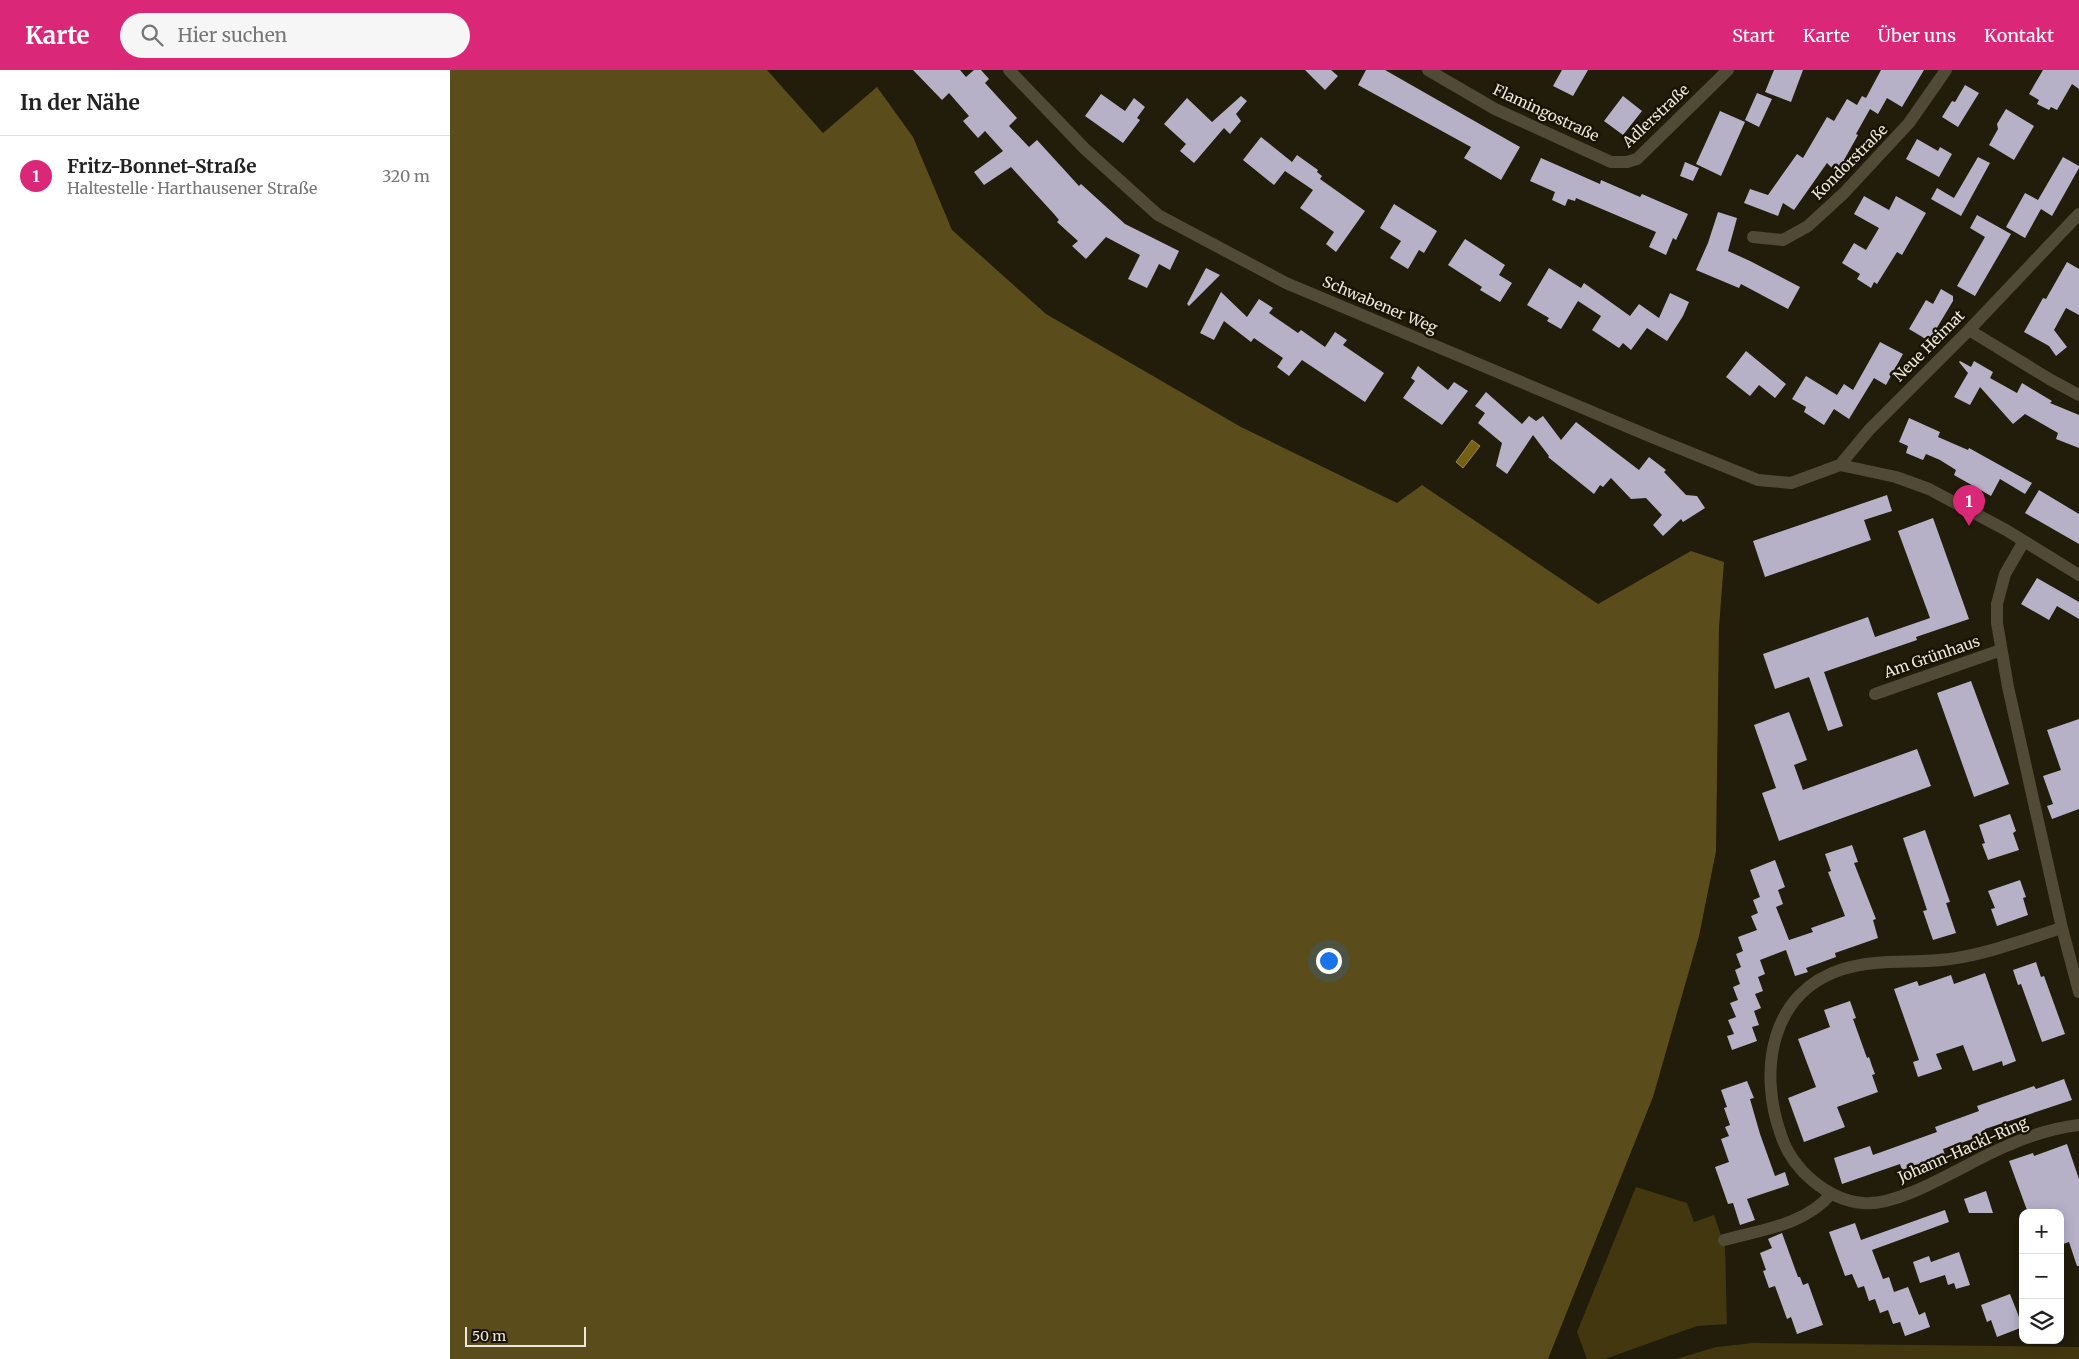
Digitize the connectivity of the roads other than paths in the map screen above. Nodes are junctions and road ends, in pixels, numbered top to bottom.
1 (1009, 70) edge
2 (1428, 70) edge
3 (1728, 70) edge
4 (1946, 70) edge
5 (1627, 162) joint
6 (2079, 214) edge
7 (1753, 237) dead end
8 (1969, 330) junction
9 (2079, 395) edge
10 (1840, 465) junction
11 (2024, 541) junction
12 (2079, 575) edge
13 (2001, 650) junction
14 (1874, 694) dead end
15 (2062, 928) junction
16 (2079, 992) edge
17 (2079, 1125) edge
18 (1831, 1194) junction
19 (1724, 1240) dead end

1 - 10 street, Schwabener Weg
2 - 5 street, Flamingostraße
3 - 5 street, Adlerstraße
4 - 7 street, Kondorstraße
6 - 8 street, Neue Heimat
8 - 9 street
8 - 10 street, Neue Heimat
10 - 11 street
11 - 12 street
11 - 13 street
13 - 14 street, Am Grünhaus
13 - 15 street
15 - 16 street
15 - 18 street, Johann-Hackl-Ring
17 - 18 street, Johann-Hackl-Ring
18 - 19 street

